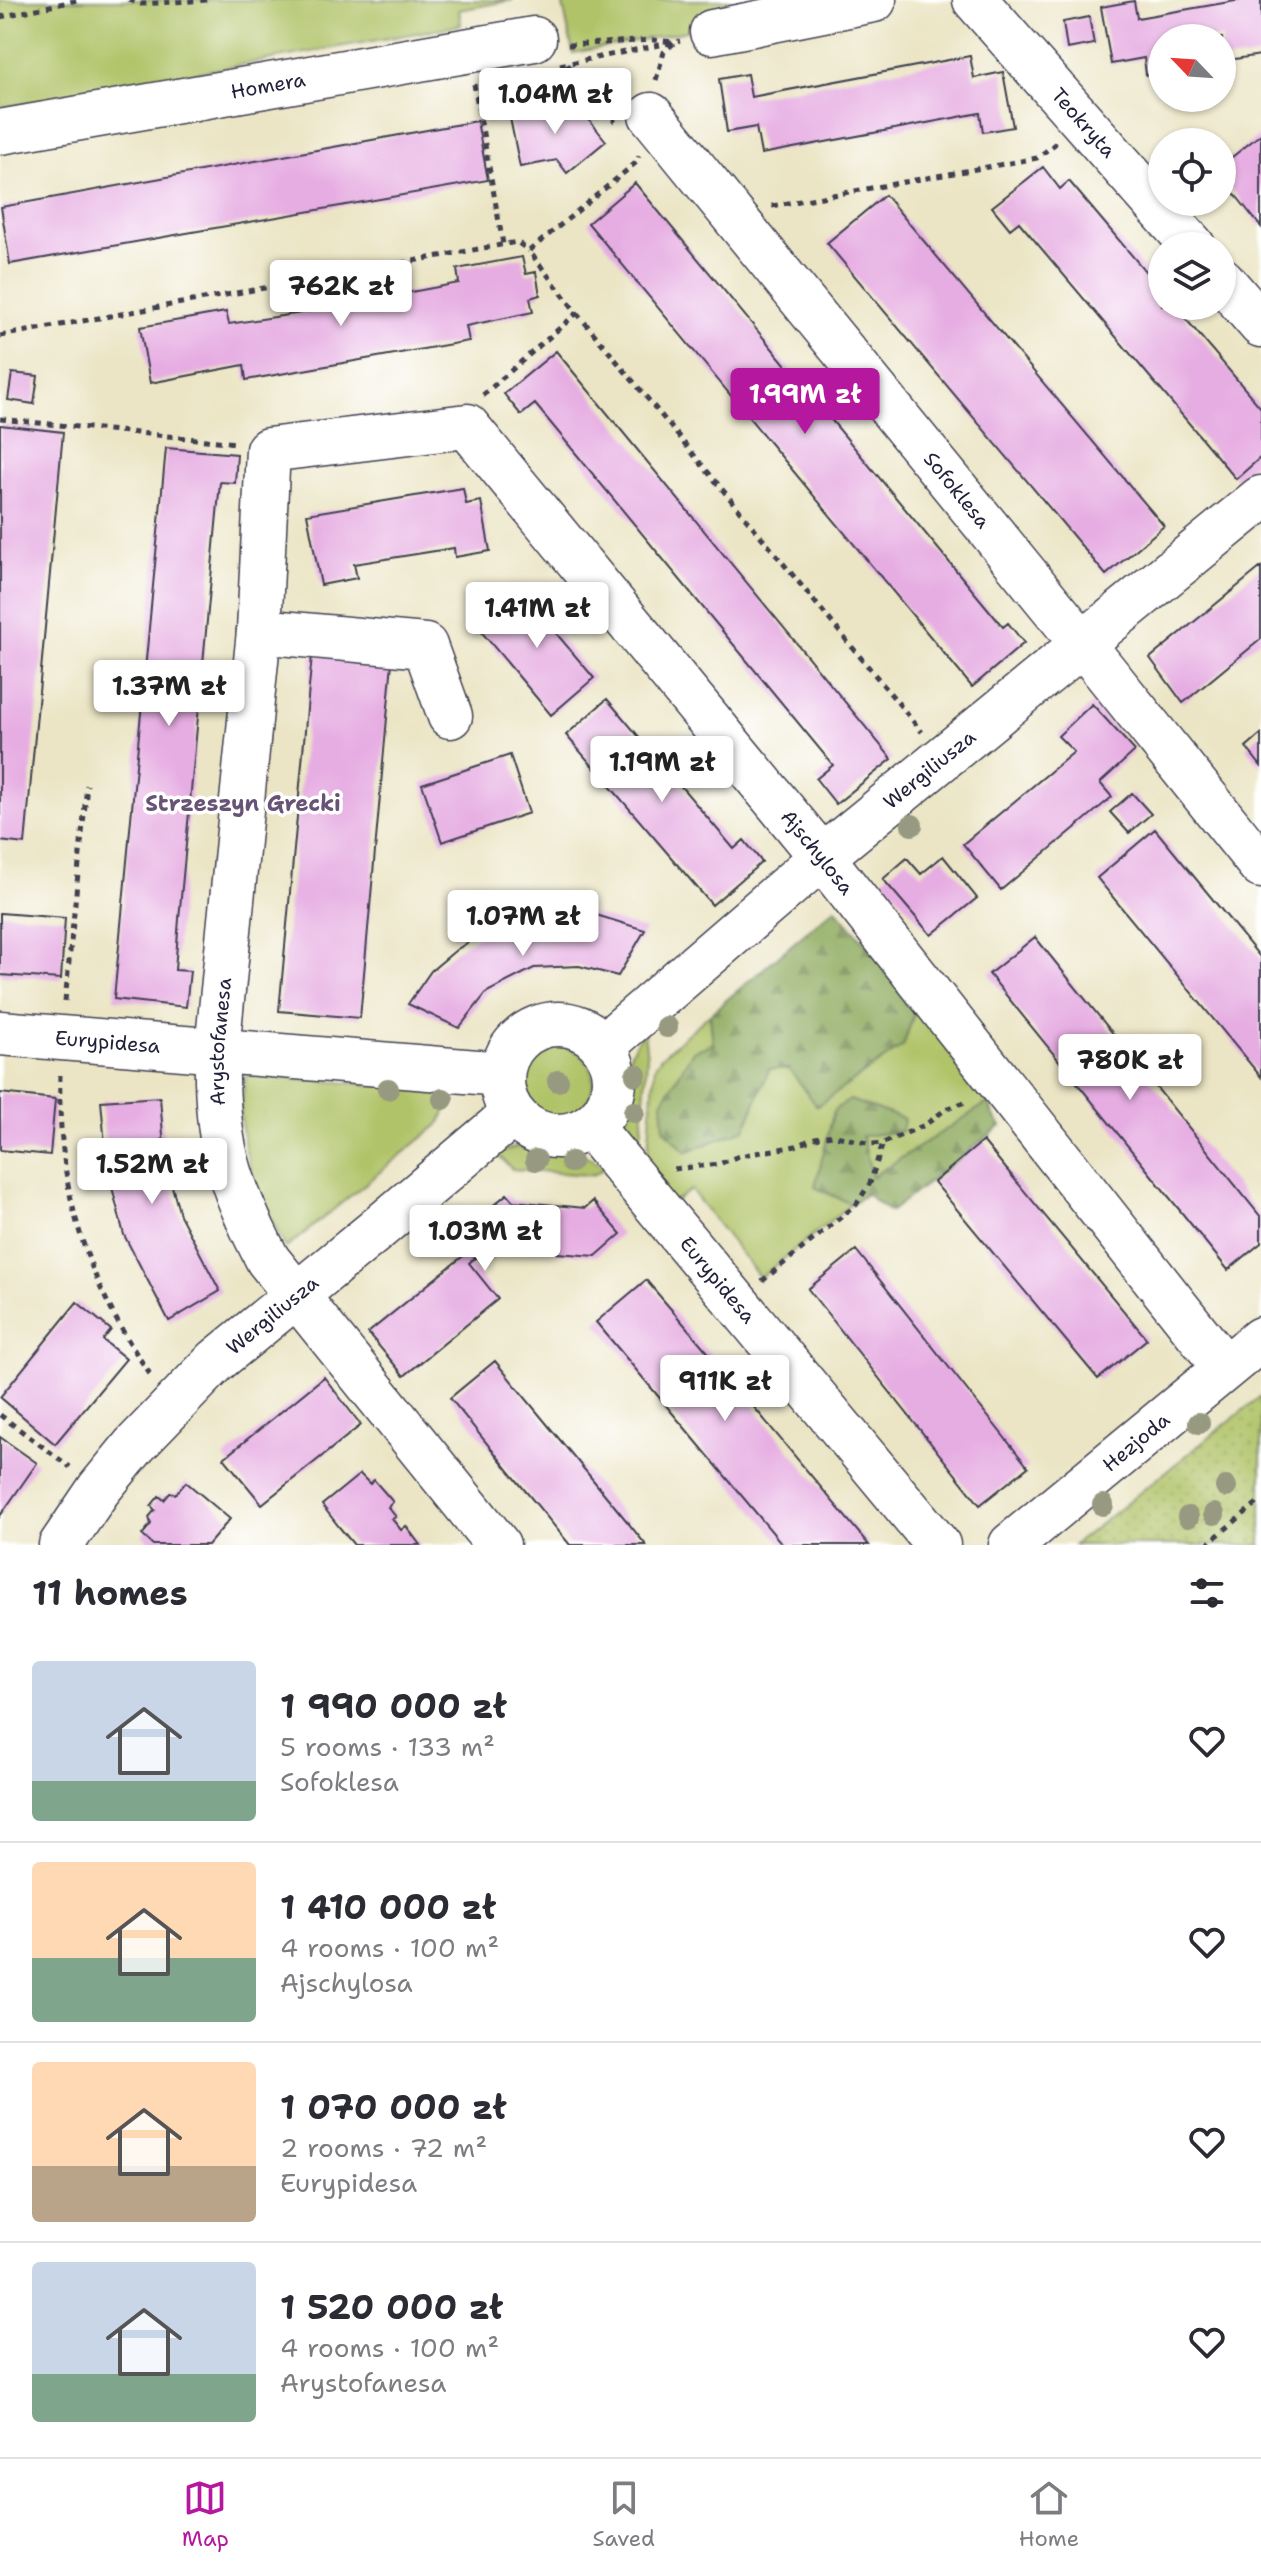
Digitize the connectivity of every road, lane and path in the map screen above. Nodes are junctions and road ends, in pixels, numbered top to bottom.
1 (78, 0) edge
2 (129, 0) edge
3 (207, 0) edge
4 (874, 0) edge
5 (975, 0) edge
6 (0, 17) edge
7 (693, 37) junction
8 (469, 51) junction
9 (535, 54) junction
10 (540, 105) junction
11 (542, 113) dead end
12 (480, 116) junction
13 (643, 120) junction
14 (1085, 122) junction
15 (0, 132) edge
16 (731, 213) junction
17 (1181, 232) edge
18 (503, 244) junction
19 (529, 251) junction
20 (1236, 296) edge
21 (577, 313) junction
22 (1261, 325) edge
23 (0, 336) edge
24 (0, 419) edge
25 (467, 426) junction
26 (268, 450) junction
27 (1261, 498) edge
28 (259, 631) junction
29 (1082, 643) junction
30 (450, 716) dead end
31 (943, 758) junction
32 (87, 785) dead end
33 (822, 857) junction
34 (1261, 866) edge
35 (0, 1033) edge
36 (62, 1038) junction
37 (603, 1046) junction
38 (217, 1050) junction
39 (1006, 1089) junction
40 (507, 1094) junction
41 (590, 1126) junction
42 (883, 1143) junction
43 (636, 1181) junction
44 (296, 1295) junction
45 (737, 1302) junction
46 (1261, 1339) edge
47 (1225, 1368) junction
48 (176, 1400) junction
49 (0, 1415) edge
50 (99, 1489) junction
51 (1261, 1500) edge
52 (61, 1545) edge
53 (498, 1545) edge
54 (938, 1545) edge
55 (1011, 1545) edge
56 (1206, 1545) edge

1 - 6 path
2 - 3 path
4 - 7 street
5 - 14 street, Teokryta
7 - 9 path
7 - 13 path
7 - 13 path
8 - 9 street, Homera
8 - 12 path
8 - 15 street, Homera
9 - 10 path
10 - 11 path
10 - 12 path
12 - 18 path
13 - 16 street, Sofoklesa
13 - 19 path
14 - 16 path
14 - 17 street, Teokryta
16 - 29 street, Sofoklesa
18 - 19 path
18 - 23 path
19 - 21 path
20 - 22 street
21 - 25 path
21 - 31 path
24 - 26 path
25 - 26 street
25 - 33 street, Ajschylosa
26 - 28 street, Arystofanesa
27 - 29 street, Wergiliusza
28 - 30 street
28 - 38 street, Arystofanesa
29 - 31 street, Wergiliusza
29 - 34 street, Sofoklesa
31 - 33 street, Wergiliusza
32 - 36 path
33 - 37 street, Wergiliusza
33 - 39 street, Ajschylosa
35 - 36 street, Eurypidesa
36 - 38 street, Eurypidesa
36 - 48 path
37 - 40 street
37 - 41 street
38 - 40 street, Eurypidesa
38 - 44 street, Arystofanesa
39 - 42 path
39 - 47 street, Ajschylosa
40 - 41 street
40 - 44 street, Wergiliusza
41 - 43 street, Eurypidesa
42 - 43 path
42 - 45 path
43 - 45 street, Eurypidesa
44 - 48 street, Wergiliusza
44 - 53 street, Arystofanesa
45 - 54 street, Eurypidesa
46 - 47 street, Hezjoda
47 - 55 street, Hezjoda
48 - 50 street, Wergiliusza
49 - 50 path
50 - 52 street, Wergiliusza
51 - 56 path

